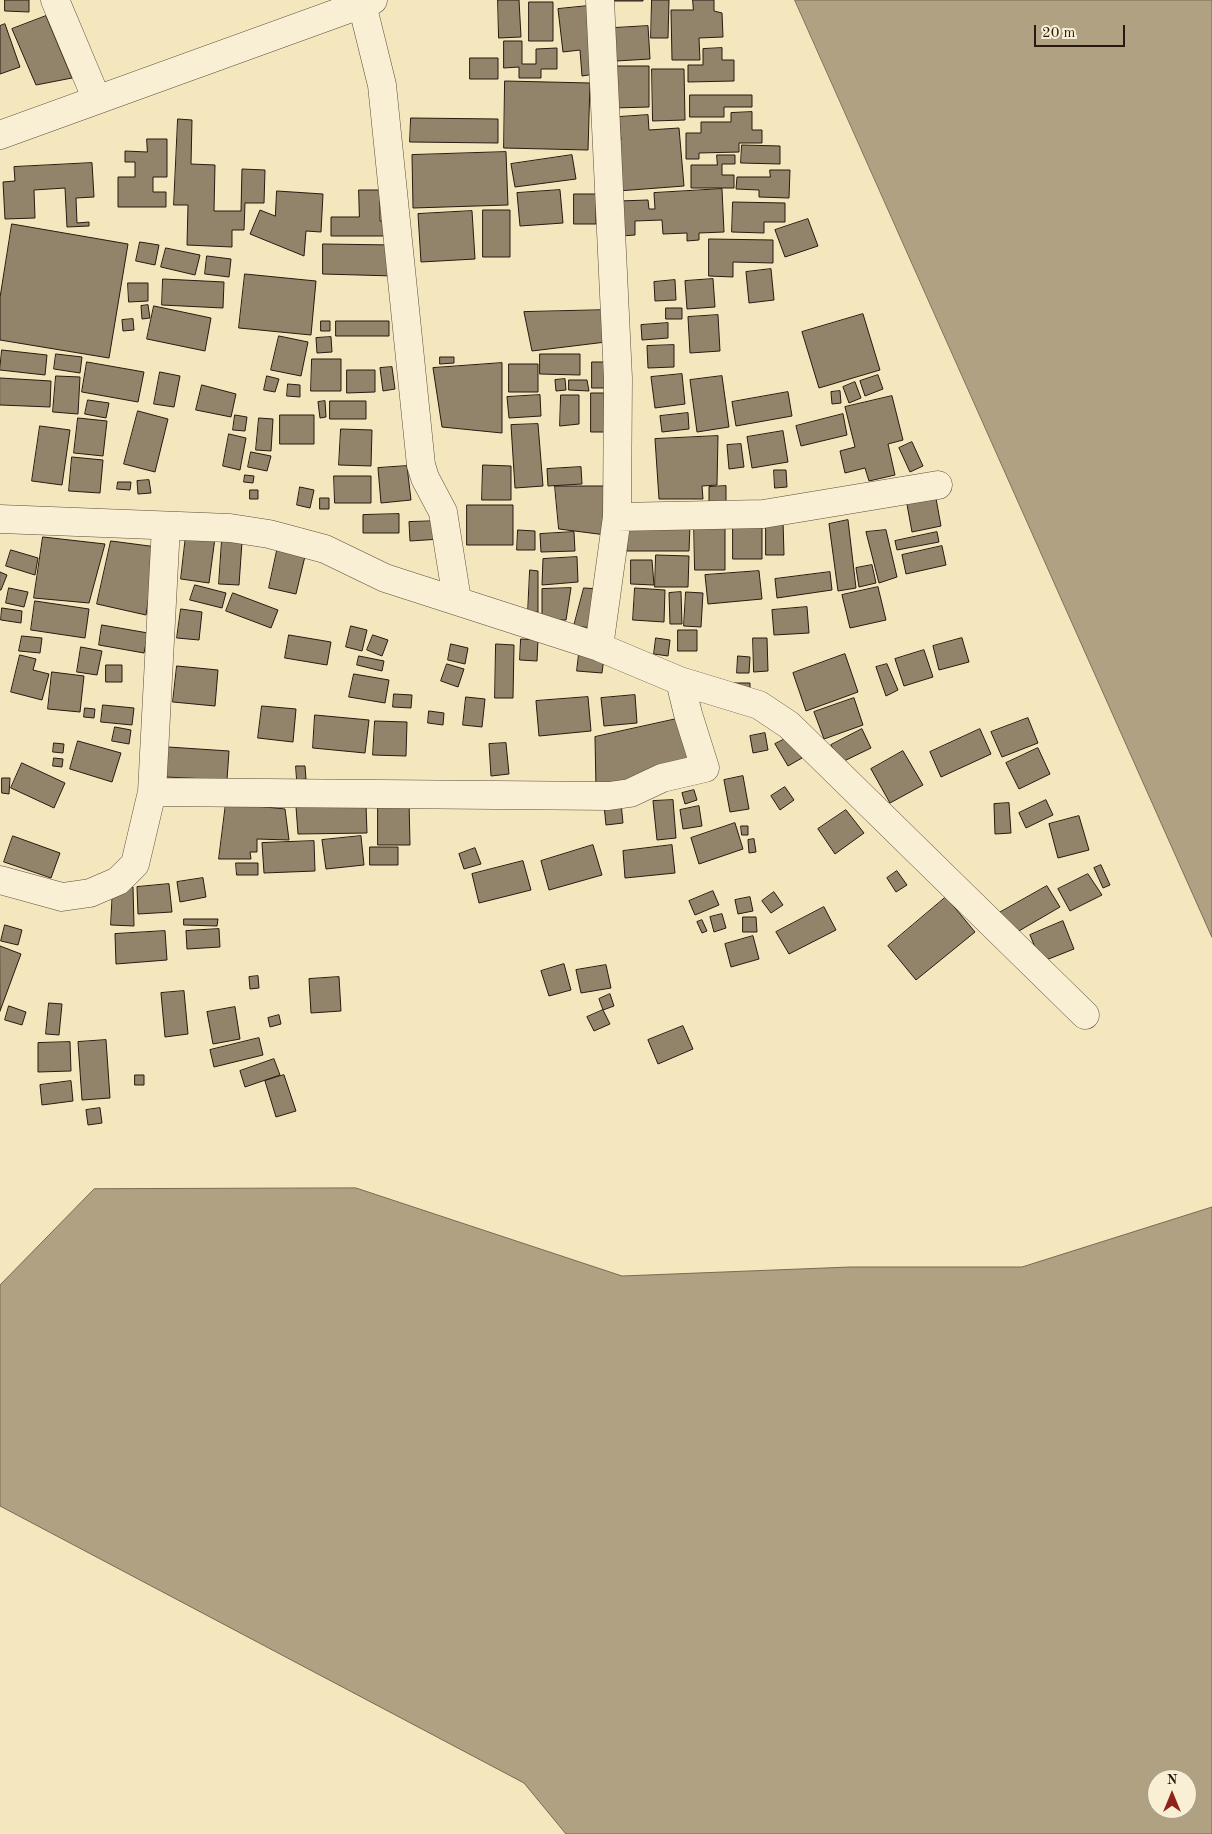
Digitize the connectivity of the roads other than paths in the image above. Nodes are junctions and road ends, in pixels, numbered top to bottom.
1 (55, 0) edge
2 (600, 0) edge
3 (365, 1) edge
4 (98, 100) junction
5 (0, 136) edge
6 (938, 485) dead end
7 (617, 517) junction
8 (0, 519) edge
9 (166, 526) junction
10 (457, 600) junction
11 (599, 647) junction
12 (680, 681) junction
13 (152, 792) junction
14 (0, 880) edge
15 (1085, 1015) dead end

1 - 4 street
2 - 7 street
3 - 4 street
3 - 10 street
4 - 5 street
6 - 7 street
7 - 11 street
8 - 9 street
9 - 10 street
9 - 13 street
10 - 11 street
11 - 12 street
12 - 13 street
12 - 15 street
13 - 14 street

